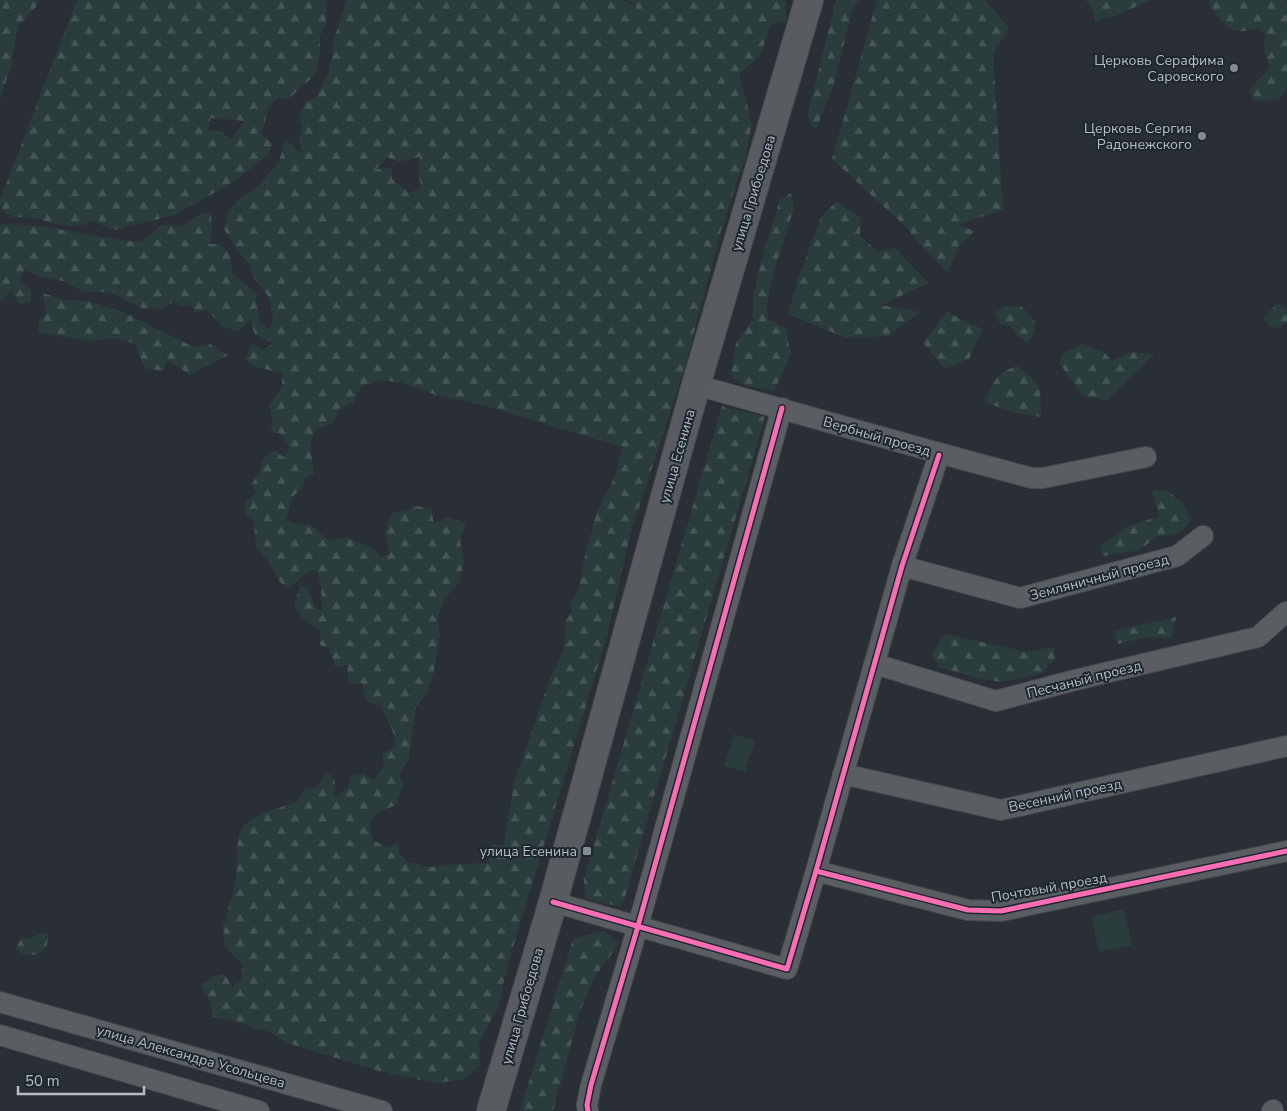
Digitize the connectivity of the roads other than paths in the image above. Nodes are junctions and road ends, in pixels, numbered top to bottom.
1 (809, 0) edge
2 (696, 386) junction
3 (782, 408) junction
4 (940, 455) junction
5 (1146, 458) dead end
6 (1203, 536) dead end
7 (902, 566) junction
8 (1286, 612) edge
9 (875, 664) junction
10 (1287, 746) edge
11 (843, 774) junction
12 (1287, 851) edge
13 (816, 871) junction
14 (553, 902) junction
15 (638, 926) junction
16 (0, 1002) edge
17 (0, 1035) edge
18 (259, 1111) edge
19 (382, 1111) edge
20 (491, 1111) edge
21 (588, 1111) edge

1 - 2 main road, улица Грибоедова
2 - 3 street, Вербный проезд
2 - 14 main road, улица Есенина
3 - 4 street, Вербный проезд
3 - 15 street
4 - 5 street, Вербный проезд
4 - 7 street
6 - 7 street, Земляничный проезд
7 - 9 street
8 - 9 street, Песчаный проезд
9 - 11 street
10 - 11 street, Весенний проезд
11 - 13 street
12 - 13 street, Почтовый проезд
13 - 15 street
14 - 15 street
14 - 20 main road, улица Грибоедова
15 - 21 street
16 - 19 street, улица Александра Усольцева
17 - 18 street

